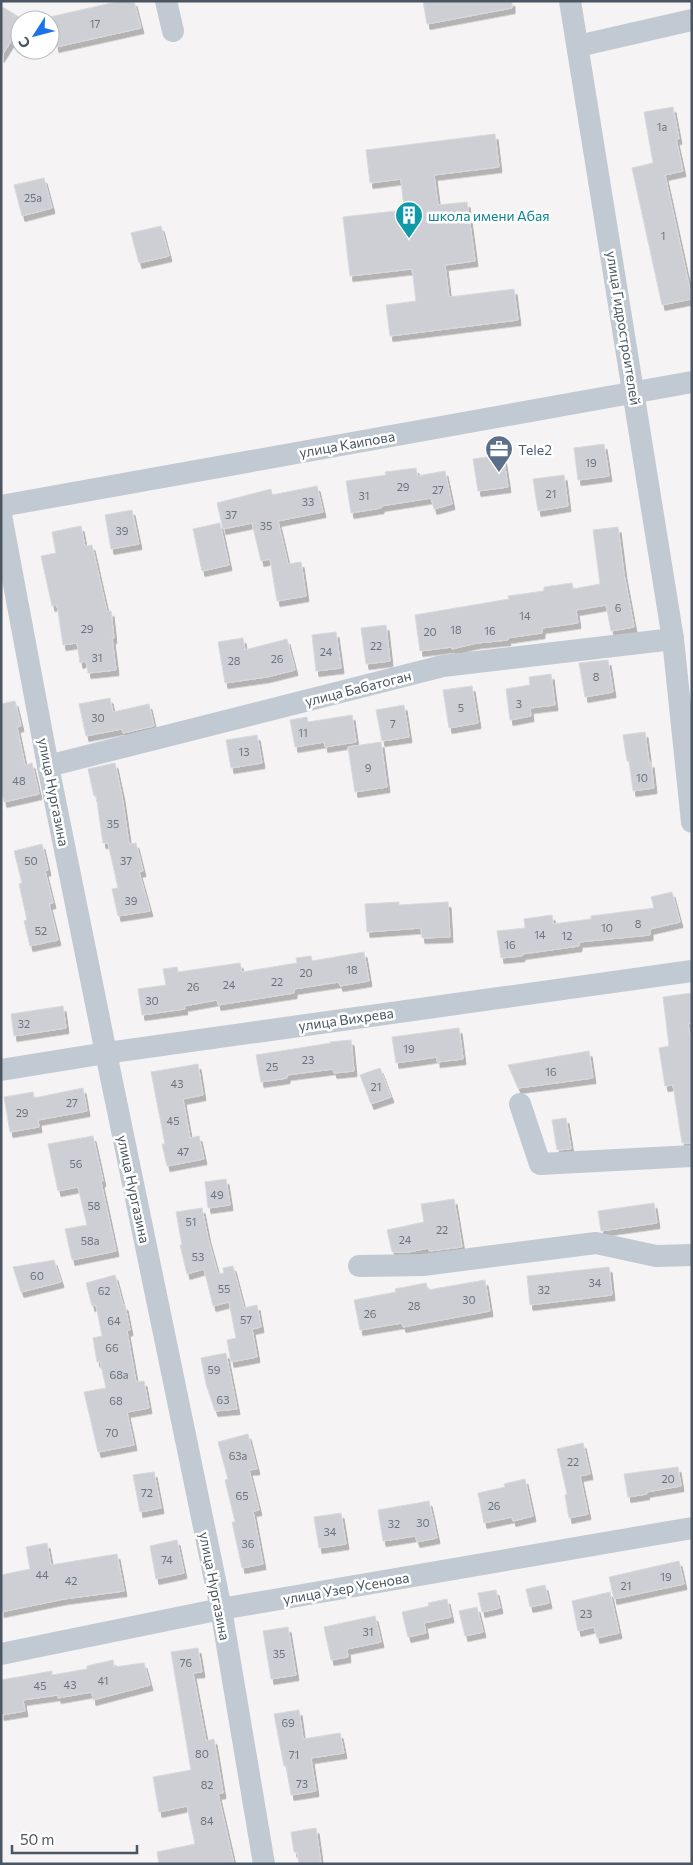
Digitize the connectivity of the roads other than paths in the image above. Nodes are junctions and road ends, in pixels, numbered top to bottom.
1 (166, 1) edge
2 (570, 1) edge
3 (692, 20) edge
4 (173, 31) dead end
5 (578, 46) junction
6 (692, 382) edge
7 (634, 392) junction
8 (1, 506) edge
9 (1, 515) edge
10 (680, 648) edge
11 (686, 706) edge
12 (48, 766) junction
13 (692, 822) edge
14 (692, 971) edge
15 (106, 1053) junction
16 (1, 1070) edge
17 (520, 1104) dead end
18 (692, 1156) edge
19 (692, 1255) edge
20 (359, 1266) dead end
21 (692, 1528) edge
22 (221, 1609) junction
23 (1, 1654) edge
24 (264, 1864) edge

1 - 4 street
2 - 5 street, улица Гидростроителей
3 - 5 street
5 - 7 street, улица Гидростроителей
6 - 7 street, улица Каипова
7 - 8 street, улица Каипова
7 - 10 street, улица Гидростроителей
9 - 12 street, улица Нургазина
10 - 11 street, улица Гидростроителей
10 - 12 street, улица Бабатоган
11 - 13 street, улица Гидростроителей
12 - 15 street, улица Нургазина
14 - 15 street, улица Вихрева
15 - 16 street, улица Вихрева
15 - 22 street, улица Нургазина
17 - 18 street
19 - 20 street
21 - 22 street, улица Узер Усенова
22 - 23 street, улица Узер Усенова
22 - 24 street, улица Нургазина

